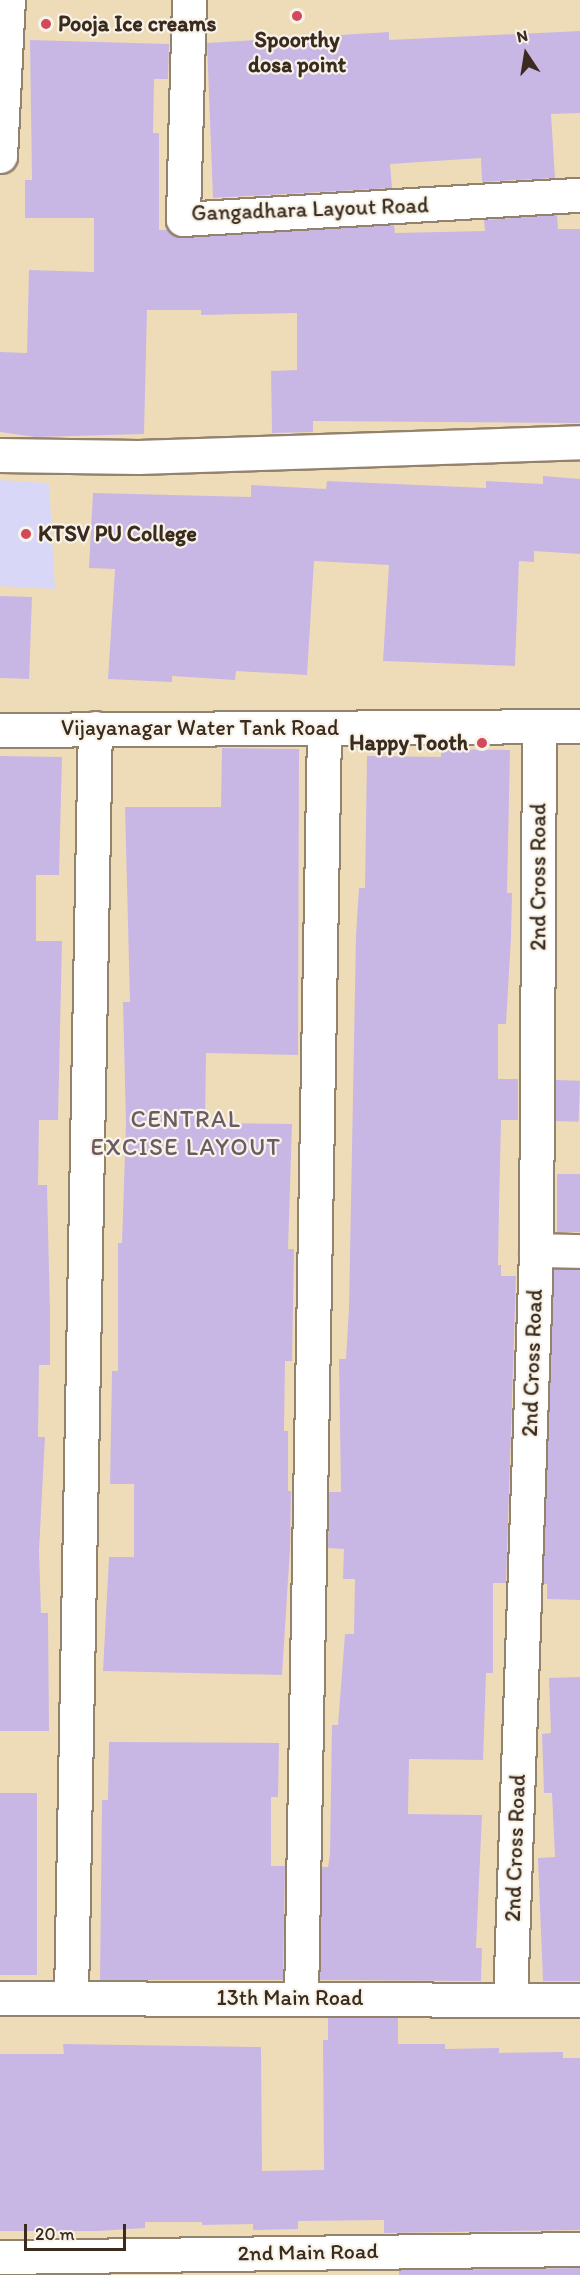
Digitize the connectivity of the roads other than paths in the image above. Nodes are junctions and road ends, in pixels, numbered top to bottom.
1 (8, 0) edge
2 (189, 0) edge
3 (0, 156) edge
4 (580, 195) edge
5 (580, 442) edge
6 (0, 455) edge
7 (539, 726) junction
8 (580, 726) edge
9 (95, 728) junction
10 (324, 728) junction
11 (0, 730) edge
12 (536, 1251) junction
13 (580, 1251) edge
14 (71, 1996) junction
15 (0, 1998) edge
16 (301, 1998) junction
17 (510, 2000) junction
18 (580, 2000) edge
19 (580, 2249) edge
20 (0, 2257) edge

1 - 3 street
2 - 4 street, Gangadhara Layout Road
5 - 6 street
7 - 8 street, Vijayanagar Water Tank Road
7 - 10 street, Vijayanagar Water Tank Road
7 - 12 street, 2nd Cross Road
9 - 10 street, Vijayanagar Water Tank Road
9 - 11 street, Vijayanagar Water Tank Road
9 - 14 street
10 - 16 street
12 - 13 street
12 - 17 street, 2nd Cross Road
14 - 15 street, 13th Main Road
14 - 16 street, 13th Main Road
16 - 17 street, 13th Main Road
17 - 18 street, 13th Main Road
19 - 20 street, 2nd Main Road

